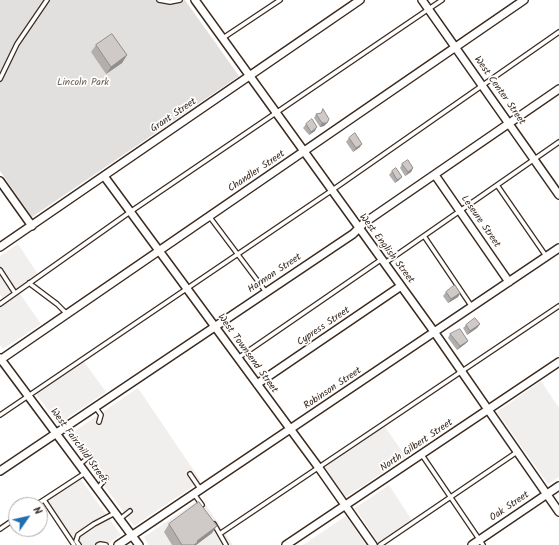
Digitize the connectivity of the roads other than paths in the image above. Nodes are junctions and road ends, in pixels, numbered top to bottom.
1 (48, 0) edge
2 (159, 0) edge
3 (180, 0) edge
4 (195, 0) edge
5 (280, 0) edge
6 (360, 0) edge
7 (422, 0) edge
8 (442, 0) edge
9 (524, 0) edge
10 (428, 10) junction
11 (559, 32) edge
12 (222, 39) junction
13 (456, 47) junction
14 (249, 77) junction
15 (0, 79) edge
16 (483, 86) junction
17 (559, 89) edge
18 (276, 114) junction
19 (509, 123) junction
20 (559, 142) edge
21 (304, 153) junction
22 (534, 159) junction
23 (435, 175) junction
24 (104, 176) junction
25 (0, 181) edge
26 (497, 185) junction
27 (2, 189) edge
28 (331, 191) junction
29 (559, 194) edge
30 (460, 211) junction
31 (130, 212) junction
32 (209, 216) junction
33 (32, 226) junction
34 (358, 229) junction
35 (424, 236) junction
36 (0, 248) edge
37 (559, 248) edge
38 (159, 252) junction
39 (238, 254) junction
40 (546, 256) junction
41 (383, 261) junction
42 (0, 270) edge
43 (509, 282) junction
44 (29, 283) junction
45 (401, 286) junction
46 (186, 288) junction
47 (266, 292) junction
48 (15, 293) junction
49 (0, 304) edge
50 (559, 306) edge
51 (472, 307) junction
52 (67, 314) junction
53 (215, 327) junction
54 (434, 332) junction
55 (238, 358) junction
56 (0, 359) edge
57 (559, 362) edge
58 (461, 371) junction
59 (257, 384) junction
60 (28, 396) junction
61 (96, 408) junction
62 (488, 411) junction
63 (0, 415) edge
64 (99, 422) dead end
65 (291, 430) junction
66 (57, 434) junction
67 (517, 452) junction
68 (422, 454) junction
69 (90, 456) dead end
70 (79, 465) junction
71 (319, 468) junction
72 (0, 471) edge
73 (85, 473) junction
74 (190, 474) dead end
75 (106, 478) dead end
76 (559, 486) edge
77 (97, 489) junction
78 (201, 490) junction
79 (194, 494) junction
80 (547, 494) junction
81 (48, 497) edge
82 (451, 497) junction
83 (48, 506) edge
84 (346, 506) junction
85 (203, 507) edge
86 (130, 510) dead end
87 (559, 512) edge
88 (117, 516) junction
89 (212, 520) edge
90 (221, 533) junction
91 (132, 536) junction
92 (481, 542) edge
93 (74, 545) edge
94 (79, 545) edge
95 (98, 545) edge
96 (106, 545) edge
97 (118, 545) edge
98 (139, 545) edge
99 (226, 545) edge
100 (286, 545) edge
101 (373, 545) edge
102 (380, 545) edge
103 (472, 545) edge

1 - 15 lane
2 - 3 lane
4 - 12 street, West English Street
5 - 12 lane
6 - 14 street, Grant Street
7 - 10 street, West Center Street
8 - 10 lane
9 - 13 street, Chandler Street
10 - 13 street, West Center Street
10 - 18 lane
11 - 16 lane
12 - 14 street, West English Street
13 - 16 street, West Center Street
13 - 21 street, Chandler Street
14 - 18 street, West English Street
14 - 24 street, Grant Street
16 - 19 street, West Center Street
16 - 28 lane
17 - 19 street, Harmon Street
18 - 21 street, West English Street
18 - 31 lane
19 - 22 street, West Center Street
19 - 23 street, Harmon Street
20 - 22 lane
21 - 28 street, West English Street
21 - 32 street, Chandler Street
22 - 26 lane
22 - 29 street, West Center Street
23 - 30 street, Leseure Street
23 - 34 street, Harmon Street
24 - 31 street, West Townsend Street
24 - 33 street, Grant Street
25 - 27 street
26 - 30 lane
26 - 40 lane
27 - 33 street
28 - 34 street, West English Street
28 - 39 lane
30 - 35 lane
30 - 43 street, Leseure Street
31 - 38 street, West Townsend Street
31 - 44 lane
32 - 38 street, Chandler Street
32 - 39 lane
33 - 36 street, Grant Street
34 - 41 street, West English Street
34 - 47 street, Harmon Street
35 - 41 lane
35 - 51 lane
37 - 40 street, Robinson Street
38 - 46 street, West Townsend Street
38 - 52 street, Chandler Street
39 - 46 lane
39 - 47 lane
40 - 43 street, Robinson Street
41 - 45 street, West English Street
41 - 55 lane
42 - 48 lane
43 - 51 street, Robinson Street
44 - 48 lane
44 - 52 lane
45 - 54 street, West English Street
45 - 59 street, Cypress Street
46 - 53 street, West Townsend Street
46 - 60 lane
47 - 53 street, Harmon Street
48 - 49 lane
50 - 58 lane
51 - 54 street, Robinson Street
52 - 56 street, Chandler Street
53 - 55 street, West Townsend Street
53 - 61 street, Harmon Street
54 - 58 street, West English Street
54 - 65 street, Robinson Street
55 - 59 street, West Townsend Street
56 - 60 street, West Fairchild Street
57 - 62 street, North Gilbert Street
58 - 62 street, West English Street
58 - 71 lane
59 - 65 street, West Townsend Street
60 - 63 lane
60 - 66 street, West Fairchild Street
61 - 64 lane
61 - 66 street, Harmon Street
62 - 67 street, West English Street
62 - 68 street, North Gilbert Street
65 - 71 street, West Townsend Street
65 - 78 street, Robinson Street
66 - 70 street, West Fairchild Street
66 - 72 street, Harmon Street
67 - 80 street, West English Street
67 - 82 lane
68 - 82 lane
68 - 84 street, North Gilbert Street
69 - 70 lane
70 - 73 street, West Fairchild Street
71 - 84 street, West Townsend Street
71 - 90 lane
73 - 77 street, West Fairchild Street
73 - 81 lane
74 - 78 lane
75 - 77 lane
76 - 80 street, Oak Street
77 - 88 street, West Fairchild Street
78 - 79 street, Robinson Street
79 - 85 lane
79 - 91 street, Robinson Street
80 - 87 street, West English Street
80 - 92 street, Oak Street
82 - 92 lane
82 - 102 lane
83 - 93 lane
84 - 100 street, North Gilbert Street
84 - 101 street, West Townsend Street
86 - 88 lane
88 - 91 street, West Fairchild Street
88 - 94 lane
89 - 90 lane
90 - 99 lane
91 - 97 street, Robinson Street
91 - 98 street, West Fairchild Street
92 - 103 street, Oak Street
95 - 96 lane

